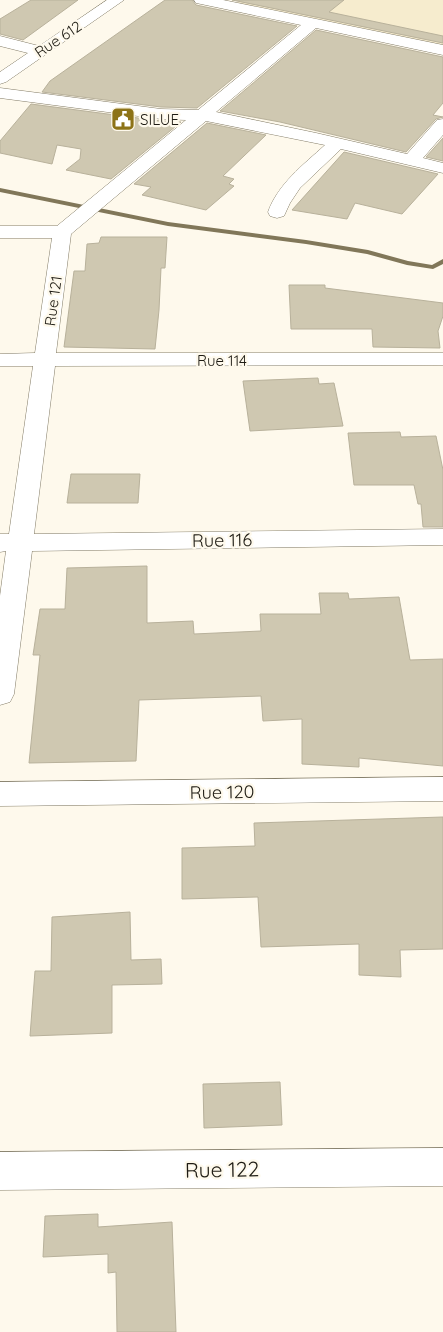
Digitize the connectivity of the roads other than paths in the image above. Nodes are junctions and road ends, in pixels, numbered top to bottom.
1 (117, 0) edge
2 (201, 0) edge
3 (313, 23) junction
4 (0, 41) edge
5 (443, 50) edge
6 (40, 51) junction
7 (0, 79) edge
8 (0, 93) edge
9 (204, 116) junction
10 (443, 124) edge
11 (338, 143) junction
12 (412, 160) junction
13 (443, 168) edge
14 (277, 212) dead end
15 (0, 232) edge
16 (62, 232) junction
17 (443, 359) edge
18 (0, 360) edge
19 (46, 360) junction
20 (443, 537) edge
21 (10, 543) edge
22 (0, 694) edge
23 (443, 789) edge
24 (0, 794) edge
25 (443, 1166) edge
26 (0, 1172) edge

1 - 6 street, Rue 612
2 - 3 street
3 - 5 street
3 - 9 street
4 - 6 street
6 - 7 street, Rue 612
8 - 9 street
9 - 11 street
9 - 16 street
10 - 12 street
11 - 12 street
11 - 14 street
12 - 13 street
15 - 16 street
16 - 19 street, Rue 121
17 - 19 street, Rue 114
18 - 19 street, Rue 114
19 - 21 street, Rue 121
20 - 21 street, Rue 116
21 - 22 street, Rue 121
23 - 24 street, Rue 120
25 - 26 street, Rue 122

